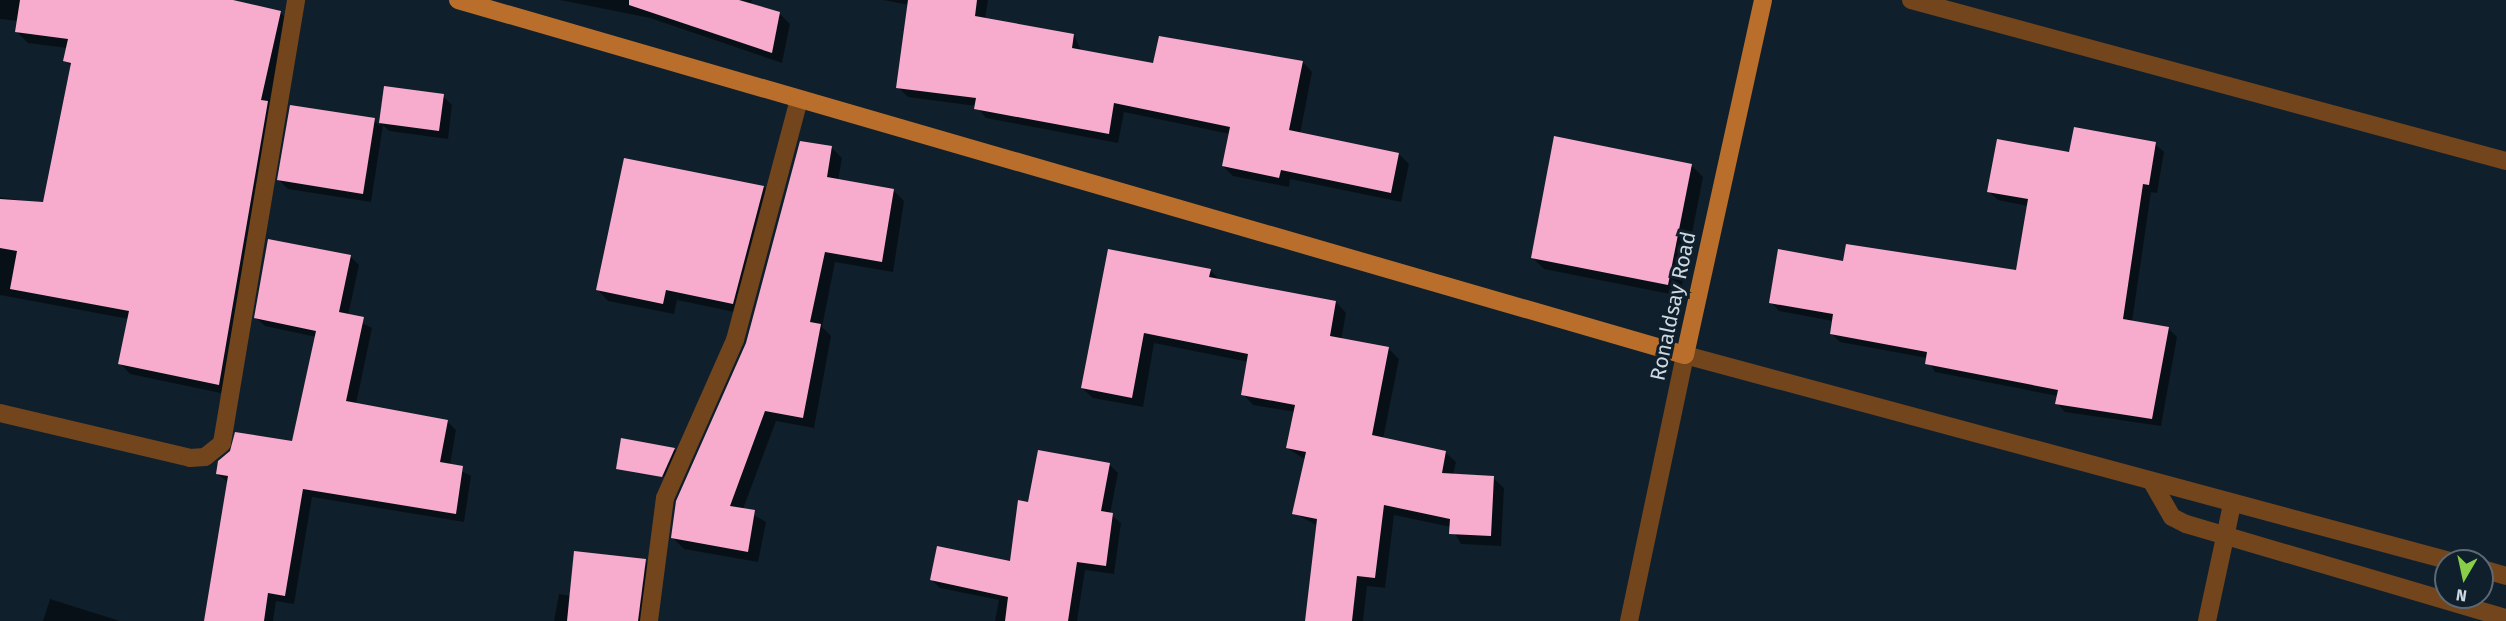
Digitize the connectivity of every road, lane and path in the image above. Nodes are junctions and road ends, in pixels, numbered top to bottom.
1 (296, 0) edge
2 (458, 0) edge
3 (1762, 0) edge
4 (1911, 0) edge
5 (502, 6) edge
6 (799, 100) junction
7 (2506, 161) edge
8 (1685, 355) junction
9 (0, 413) edge
10 (2152, 482) junction
11 (2232, 504) junction
12 (2225, 536) junction
13 (2434, 557) edge
14 (2506, 618) edge
15 (649, 621) edge
16 (1629, 621) edge
17 (2207, 621) edge

1 - 9 street
2 - 5 main road
3 - 8 main road, Ronaldsay Road
4 - 7 street
5 - 6 main road
6 - 8 main road
6 - 15 street
8 - 10 street
8 - 16 street, Ronaldsay Road
10 - 11 street
10 - 12 street
11 - 12 street
11 - 13 street
12 - 14 street
12 - 17 street

